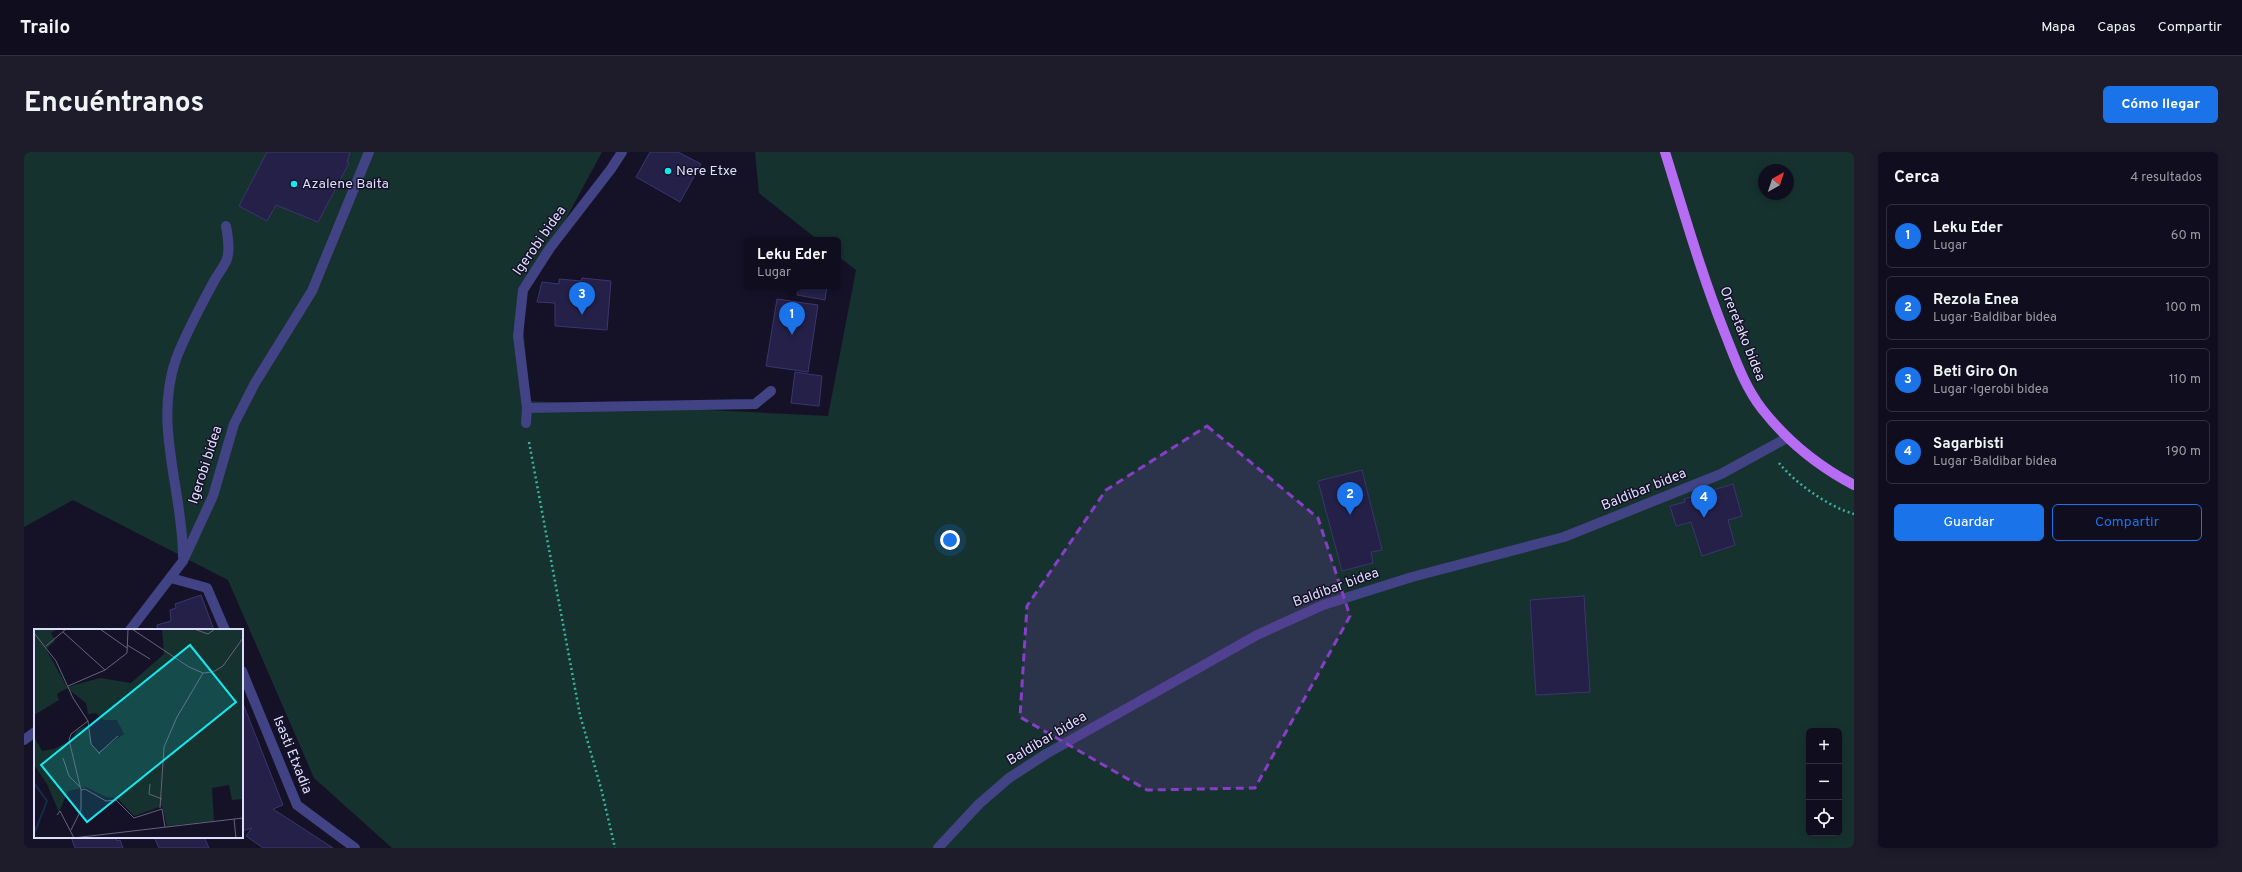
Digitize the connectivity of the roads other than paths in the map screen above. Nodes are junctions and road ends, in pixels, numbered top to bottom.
1 (369, 152) edge
2 (622, 152) edge
3 (1664, 152) edge
4 (226, 226) dead end
5 (771, 391) dead end
6 (526, 408) junction
7 (526, 423) road end
8 (1788, 438) junction
9 (1854, 485) edge
10 (183, 561) junction
11 (171, 578) junction
12 (131, 629) edge
13 (225, 629) edge
14 (243, 673) edge
15 (34, 733) edge
16 (24, 740) edge
17 (355, 848) edge
18 (938, 848) edge

1 - 10 street, Igerobi bidea
2 - 6 street, Igerobi bidea
3 - 8 main road, Oreretako bidea
4 - 10 street, Igerobi bidea
5 - 6 street
6 - 7 street, Igerobi bidea
8 - 9 main road, Oreretako bidea
8 - 18 street, Baldibar bidea
10 - 11 street
11 - 12 street
11 - 13 street
14 - 17 street, Isasti Etxadia
15 - 16 street

